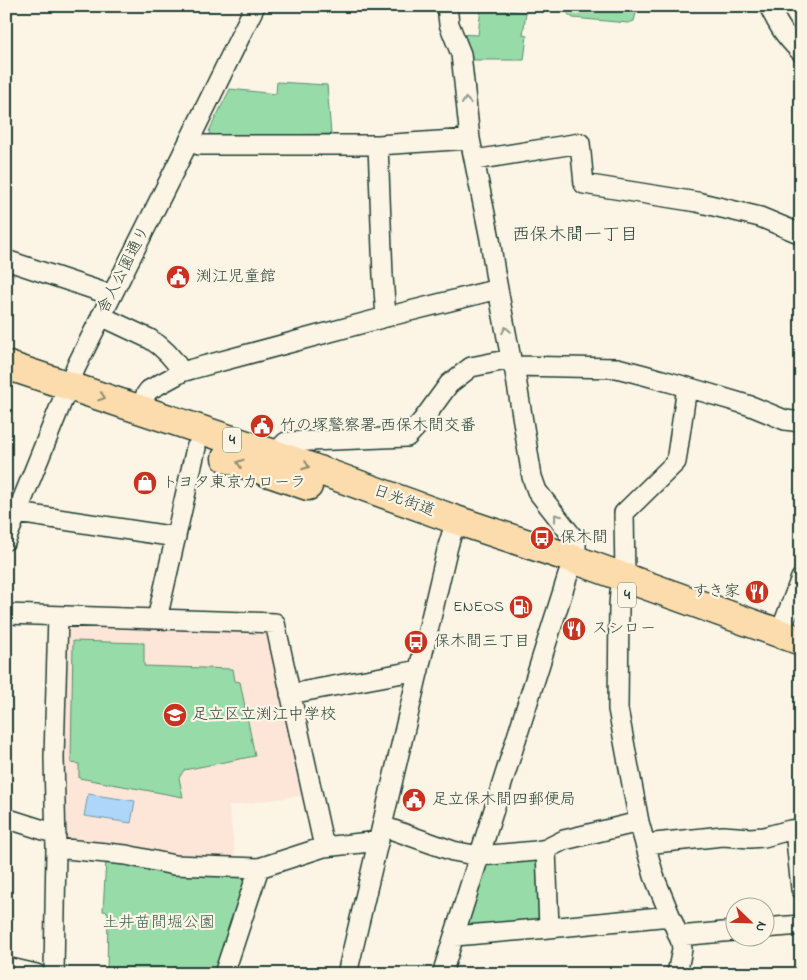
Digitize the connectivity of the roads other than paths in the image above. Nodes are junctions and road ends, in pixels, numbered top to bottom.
1 (255, 6) edge
2 (447, 6) edge
3 (769, 6) edge
4 (801, 52) edge
5 (470, 138) junction
6 (189, 141) junction
7 (378, 145) junction
8 (475, 160) junction
9 (801, 234) edge
10 (6, 260) edge
11 (498, 289) junction
12 (111, 295) junction
13 (101, 316) junction
14 (386, 317) junction
15 (512, 362) junction
16 (6, 364) edge
17 (182, 372) junction
18 (6, 384) edge
19 (687, 387) junction
20 (64, 394) junction
21 (140, 410) junction
22 (801, 422) edge
23 (196, 448) junction
24 (277, 455) junction
25 (11, 525) edge
26 (454, 527) junction
27 (176, 537) junction
28 (570, 567) junction
29 (801, 578) edge
30 (622, 585) junction
31 (6, 614) edge
32 (58, 616) junction
33 (157, 619) junction
34 (791, 637) edge
35 (801, 657) edge
36 (419, 670) junction
37 (290, 694) junction
38 (6, 821) edge
39 (639, 822) junction
40 (798, 829) edge
41 (380, 833) junction
42 (56, 841) junction
43 (645, 844) junction
44 (324, 847) junction
45 (546, 849) junction
46 (479, 856) junction
47 (258, 868) junction
48 (801, 890) edge
49 (670, 916) junction
50 (801, 925) edge
51 (774, 927) edge
52 (549, 928) junction
53 (724, 932) edge
54 (455, 936) junction
55 (679, 936) junction
56 (6, 967) edge
57 (36, 974) edge
58 (54, 974) edge
59 (224, 974) edge
60 (347, 974) edge
61 (442, 974) edge
62 (677, 974) edge

1 - 6 street, 舎人公園通り
5 -> 2 street
3 - 4 street
5 - 7 street
5 - 8 street
6 - 7 street
6 - 12 street, 舎人公園通り
7 - 14 street
8 - 9 street
8 - 11 street
10 - 12 street
11 - 14 street
15 -> 11 street
12 - 13 street, 舎人公園通り
13 - 17 street
13 - 20 street, 舎人公園通り
14 - 17 street
15 - 19 street
15 - 24 street
28 -> 15 street
16 - 20 highway, 日光街道 / 4
17 - 21 street
18 - 20 highway, 日光街道 / 4
19 - 22 street
19 - 30 street
20 -> 21 highway, 日光街道 / 4
20 - 23 highway, 日光街道 / 4
20 - 25 street, 舎人公園通り
21 - 24 highway, 日光街道 / 4
26 -> 23 highway, 日光街道 / 4
23 - 27 street
24 -> 26 highway, 日光街道 / 4
25 - 27 street
26 - 28 highway, 日光街道 / 4
26 - 36 street
27 - 33 street
28 - 30 highway, 日光街道 / 4
28 - 46 street
29 - 34 street
30 - 34 highway, 日光街道 / 4
30 - 35 highway, 日光街道 / 4
30 - 39 street
31 - 32 street
32 - 33 street
32 - 42 street
33 - 37 street
36 - 37 street
36 - 41 street
37 - 44 street
38 - 42 street
39 - 43 street
39 - 45 street
40 - 43 street
40 - 48 street
41 - 44 street
41 - 46 street
41 - 60 street
42 - 47 street
42 - 58 street
43 - 49 street
44 - 47 street
45 - 46 street
45 - 52 street
46 - 54 street
47 - 59 street
49 - 52 street
49 - 55 street
50 - 51 street
52 - 54 street
53 - 55 street
54 - 61 street
55 - 62 street
56 - 57 street

